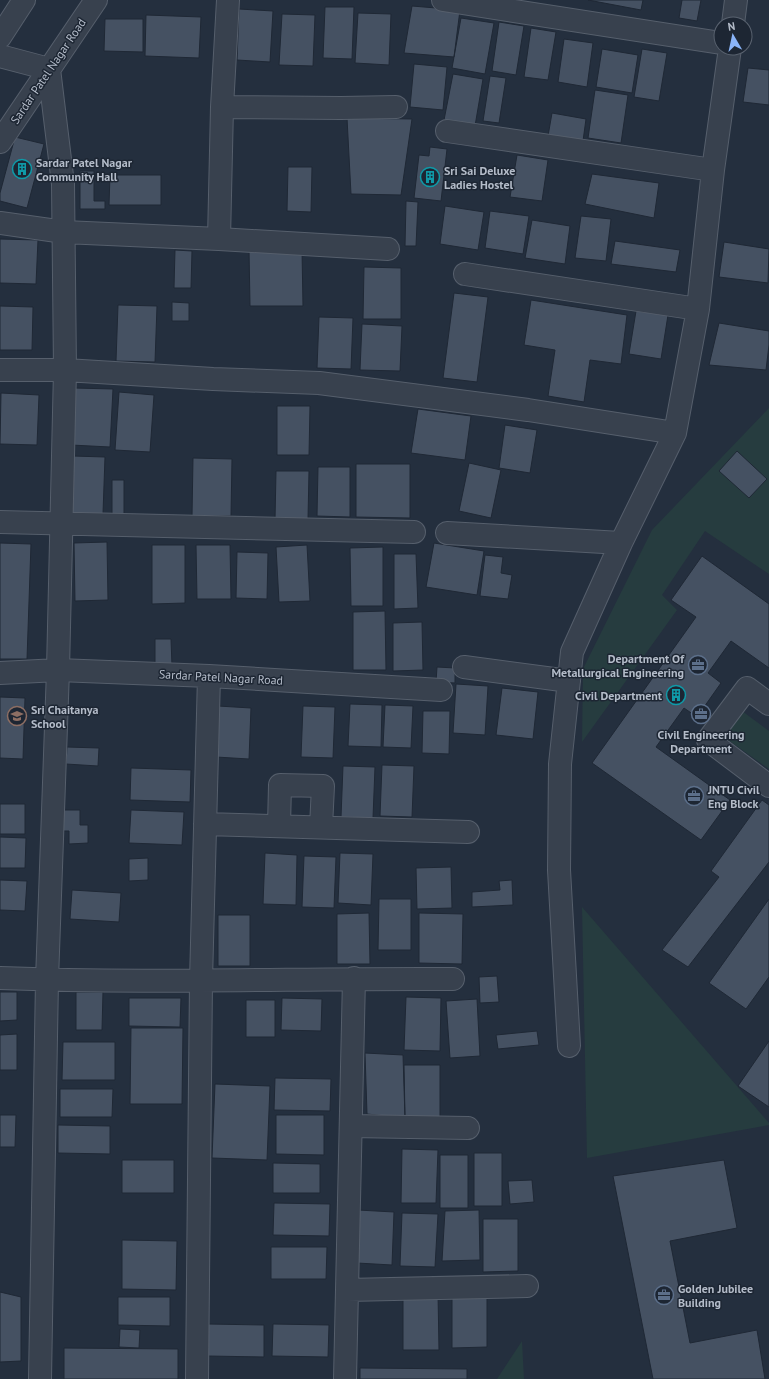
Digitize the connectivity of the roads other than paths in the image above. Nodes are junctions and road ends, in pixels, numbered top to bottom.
1 (24, 0) edge
2 (96, 0) edge
3 (228, 0) edge
4 (442, 0) edge
5 (736, 0) edge
6 (734, 16) edge
7 (0, 37) edge
8 (713, 42) edge
9 (0, 56) edge
10 (729, 56) edge
11 (49, 69) junction
12 (222, 107) junction
13 (396, 107) dead end
14 (447, 131) dead end
15 (0, 142) edge
16 (713, 170) junction
17 (0, 223) edge
18 (64, 232) junction
19 (219, 239) junction
20 (388, 249) dead end
21 (465, 274) dead end
22 (698, 309) junction
23 (0, 370) edge
24 (65, 370) junction
25 (675, 433) junction
26 (0, 522) edge
27 (62, 524) junction
28 (414, 532) dead end
29 (447, 533) dead end
30 (621, 543) junction
31 (464, 667) dead end
32 (58, 670) junction
33 (0, 674) edge
34 (209, 676) junction
35 (569, 681) junction
36 (441, 690) dead end
37 (769, 704) edge
38 (769, 786) edge
39 (205, 824) junction
40 (279, 826) junction
41 (321, 827) junction
42 (468, 832) dead end
43 (0, 978) edge
44 (354, 978) junction
45 (453, 979) dead end
46 (47, 980) junction
47 (201, 981) junction
48 (569, 1046) dead end
49 (351, 1126) junction
50 (468, 1128) dead end
51 (527, 1286) dead end
52 (347, 1290) junction
53 (40, 1379) edge
54 (197, 1379) edge
55 (344, 1379) edge

1 - 7 street
2 - 11 street, Sardar Patel Nagar Road
3 - 12 street
4 - 8 street
5 - 6 street
9 - 11 street
10 - 16 street
11 - 15 street, Sardar Patel Nagar Road
11 - 18 street
12 - 13 street
12 - 19 street
14 - 16 street
16 - 22 street
17 - 18 street
18 - 19 street
18 - 24 street
19 - 20 street
21 - 22 street
22 - 25 street
23 - 24 street
24 - 25 street
24 - 27 street
25 - 30 street
26 - 27 street
27 - 28 street
27 - 32 street
29 - 30 street
30 - 35 street
31 - 35 street
32 - 33 street, Sardar Patel Nagar Road
32 - 34 street, Sardar Patel Nagar Road
32 - 46 street
34 - 36 street, Sardar Patel Nagar Road
34 - 39 street
35 - 48 street
37 - 38 street
39 - 40 street
39 - 47 street
40 - 41 street
40 - 41 street
41 - 42 street
43 - 46 street
44 - 45 street
44 - 47 street
44 - 49 street
46 - 47 street
46 - 53 street
47 - 54 street
49 - 50 street
49 - 52 street
51 - 52 street
52 - 55 street

